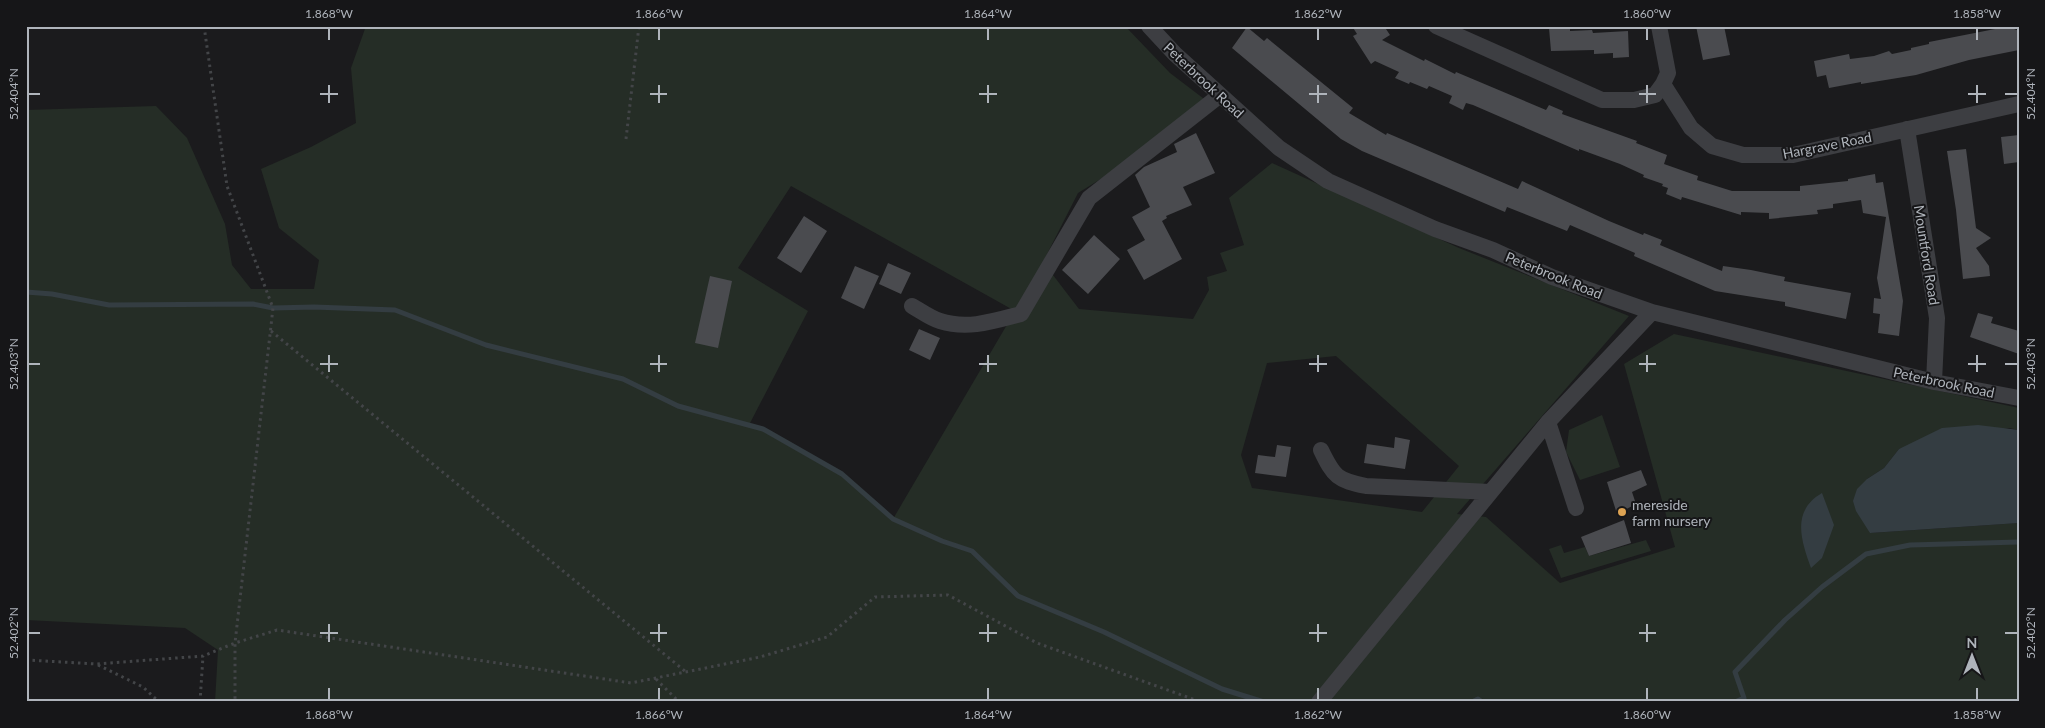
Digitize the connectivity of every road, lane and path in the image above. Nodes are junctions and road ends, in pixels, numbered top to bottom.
1 (204, 26) edge
2 (639, 26) edge
3 (1149, 26) edge
4 (1436, 26) edge
5 (1659, 26) edge
6 (1663, 84) junction
7 (1219, 96) junction
8 (2019, 104) edge
9 (1907, 129) junction
10 (626, 139) dead end
11 (912, 306) dead end
12 (1652, 312) junction
13 (270, 331) junction
14 (1934, 382) junction
15 (2019, 398) edge
16 (1548, 422) junction
17 (1321, 450) dead end
18 (1490, 492) junction
19 (1576, 508) dead end
20 (235, 642) junction
21 (203, 656) junction
22 (26, 660) edge
23 (97, 664) junction
24 (686, 672) junction
25 (656, 678) junction
26 (158, 702) edge
27 (200, 702) edge
28 (235, 702) edge
29 (678, 702) edge
30 (1201, 702) edge
31 (1319, 702) edge

1 - 13 path
2 - 10 path
3 - 7 street, Peterbrook Road
4 - 6 street
5 - 6 street
6 - 9 street, Hargrave Road
7 - 11 street
7 - 12 street, Peterbrook Road
8 - 9 street, Hargrave Road
9 - 14 street, Mountford Road
12 - 14 street, Peterbrook Road
12 - 16 street
13 - 20 path
13 - 24 path
14 - 15 street, Peterbrook Road
16 - 18 street
16 - 19 street
17 - 18 street
18 - 31 street
20 - 21 path
20 - 25 path
20 - 28 path
21 - 23 path
21 - 27 path
22 - 23 path
23 - 26 path
24 - 25 path
24 - 30 path
25 - 29 path

